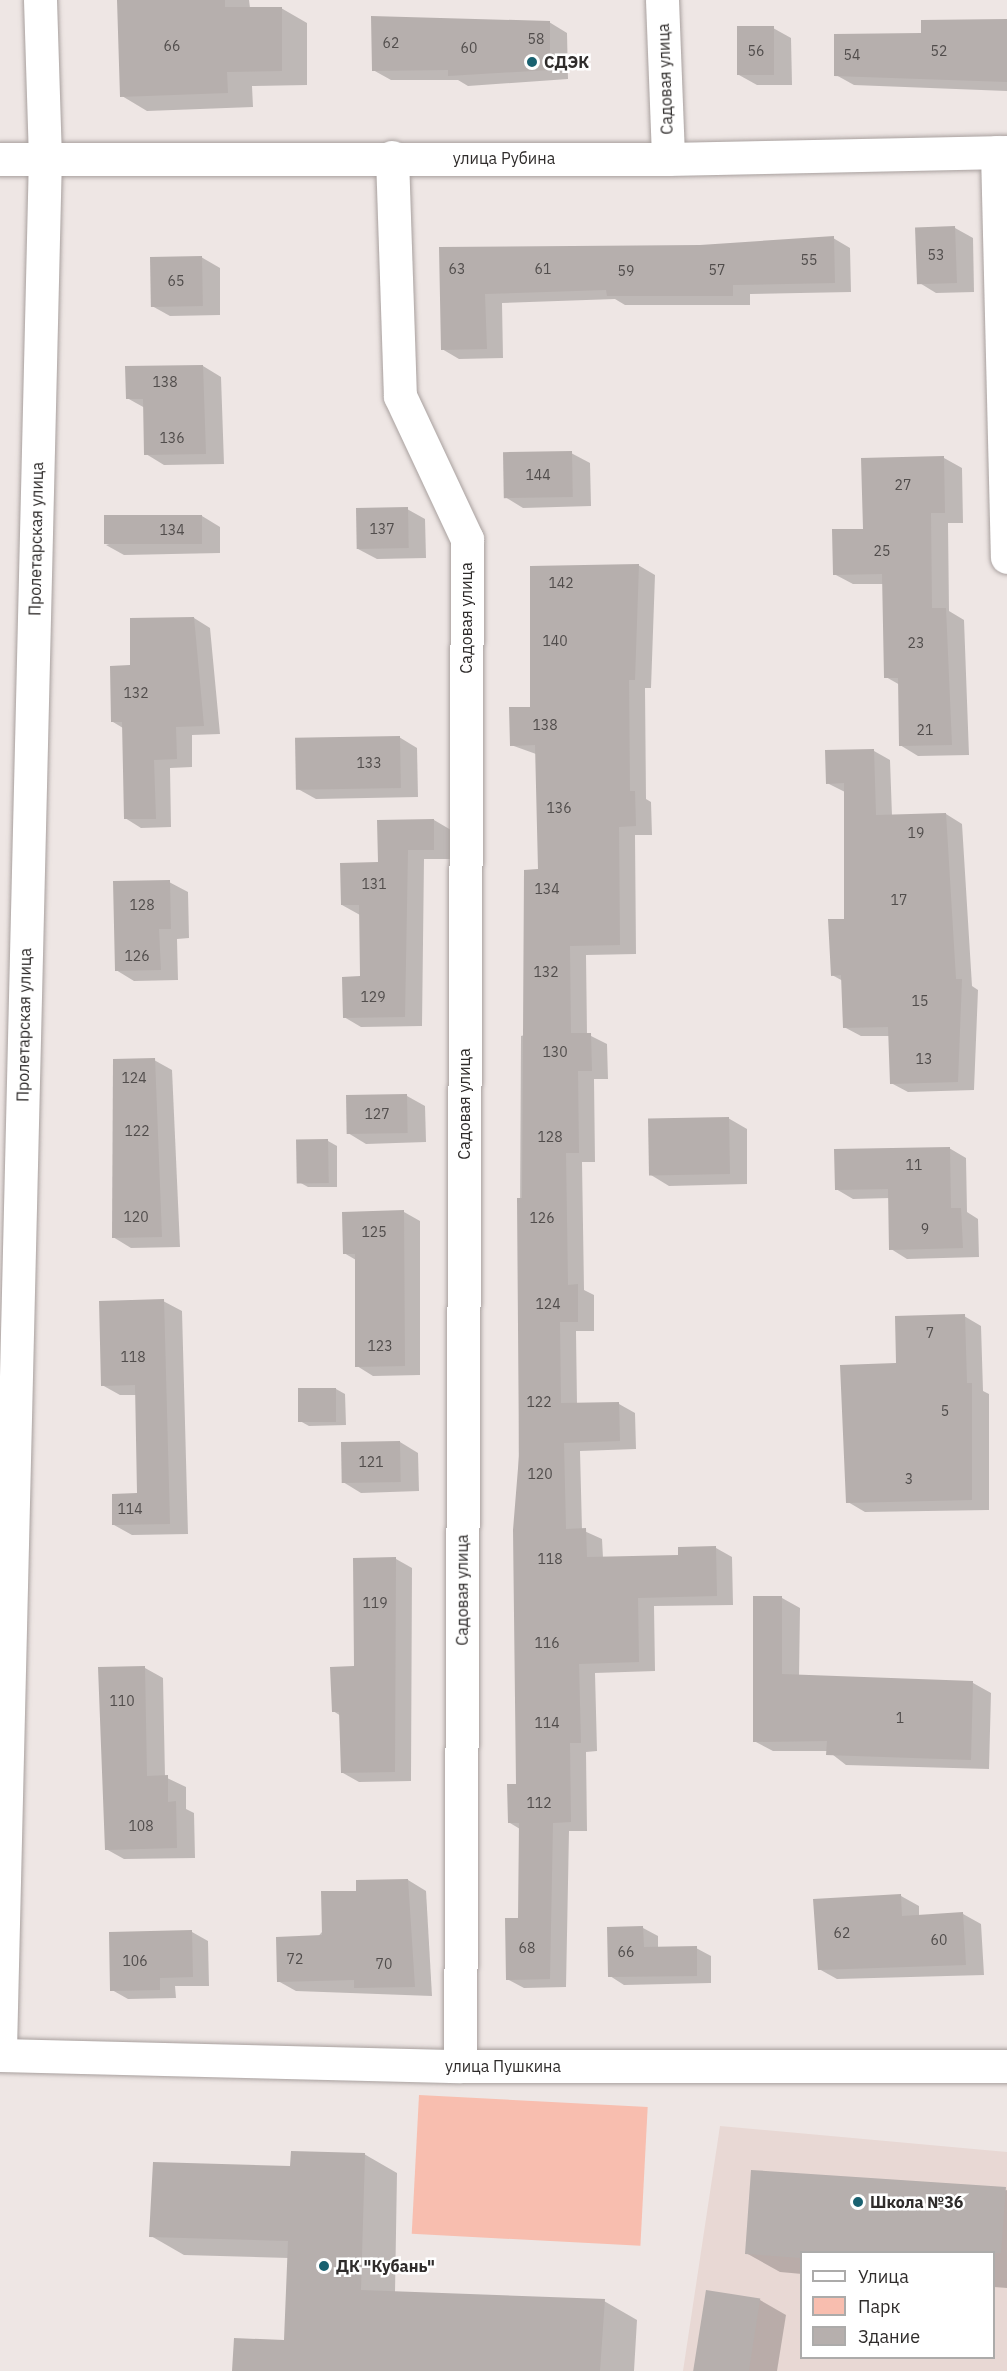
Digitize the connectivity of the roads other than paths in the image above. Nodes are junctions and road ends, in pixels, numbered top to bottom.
1 (40, 0) edge
2 (662, 0) edge
3 (1002, 152) edge
4 (392, 158) junction
5 (0, 159) edge
6 (45, 159) junction
7 (668, 159) junction
8 (1007, 557) edge
9 (0, 2050) edge
10 (0, 2055) edge
11 (460, 2066) junction
12 (1007, 2066) edge

1 - 6 street, Пролетарская улица
2 - 7 street, Садовая улица
3 - 7 street, улица Рубина
3 - 8 street
4 - 6 street, улица Рубина
4 - 7 street, улица Рубина
4 - 11 street, Садовая улица
5 - 6 street, улица Рубина
6 - 9 street, Пролетарская улица
10 - 11 street, улица Пушкина
11 - 12 street, улица Пушкина

